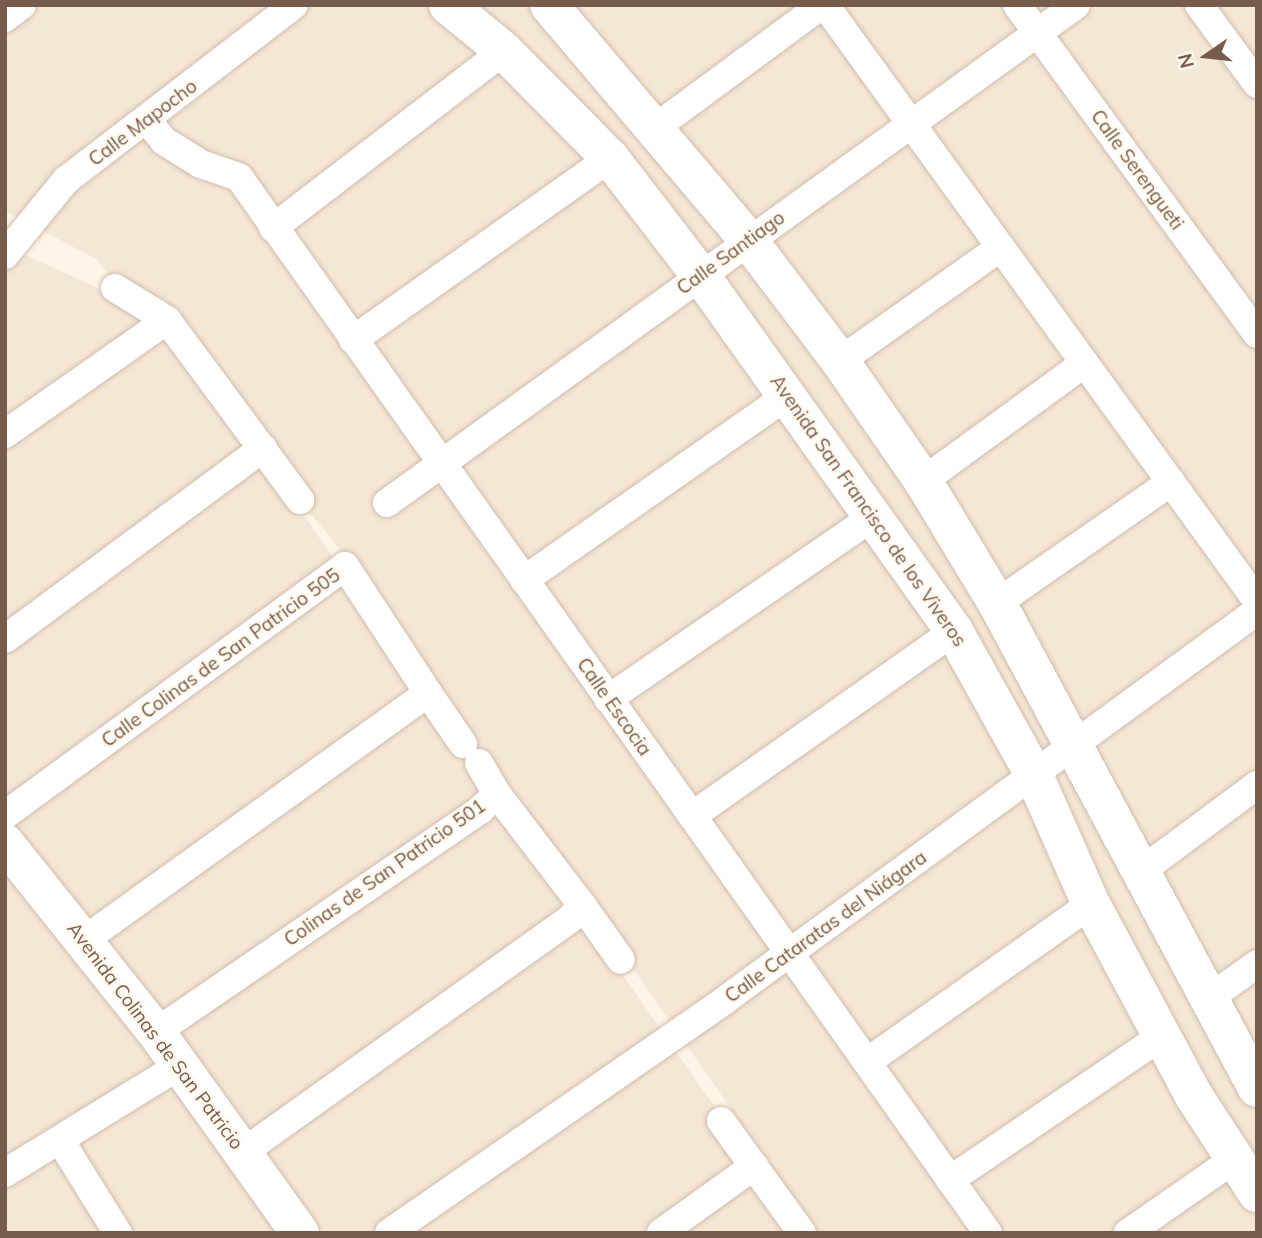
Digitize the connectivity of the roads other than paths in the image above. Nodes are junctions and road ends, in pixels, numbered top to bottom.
1 (22, 5) edge
2 (294, 5) edge
3 (448, 5) edge
4 (824, 5) edge
5 (1017, 5) edge
6 (1076, 5) edge
7 (1199, 5) edge
8 (559, 8) edge
9 (5, 18) edge
10 (1038, 33) junction
11 (504, 51) junction
12 (1254, 74) edge
13 (147, 120) junction
14 (912, 124) junction
15 (656, 128) junction
16 (610, 158) junction
17 (273, 228) junction
18 (748, 241) junction
19 (7, 247) edge
20 (1000, 247) junction
21 (701, 276) junction
22 (115, 288) dead end
23 (167, 320) junction
24 (1257, 334) edge
25 (353, 340) junction
26 (840, 360) junction
27 (1085, 363) junction
28 (788, 395) junction
29 (5, 434) edge
30 (263, 448) junction
31 (439, 461) junction
32 (923, 481) junction
33 (1171, 482) junction
34 (300, 500) dead end
35 (387, 503) dead end
36 (871, 518) junction
37 (524, 580) junction
38 (1257, 601) edge
39 (997, 603) junction
40 (1257, 611) edge
41 (954, 631) junction
42 (5, 639) edge
43 (428, 693) junction
44 (608, 699) junction
45 (1075, 745) junction
46 (1034, 775) junction
47 (1257, 785) edge
48 (497, 794) junction
49 (5, 815) edge
50 (692, 816) junction
51 (5, 843) edge
52 (1140, 872) junction
53 (1091, 904) junction
54 (582, 905) junction
55 (84, 940) junction
56 (790, 953) junction
57 (621, 960) dead end
58 (1257, 964) edge
59 (1208, 999) junction
60 (156, 1032) junction
61 (1162, 1036) junction
62 (867, 1062) junction
63 (179, 1066) junction
64 (1257, 1088) edge
65 (721, 1121) dead end
66 (60, 1140) junction
67 (242, 1153) junction
68 (1236, 1158) junction
69 (754, 1166) junction
70 (5, 1173) edge
71 (950, 1180) junction
72 (1257, 1193) edge
73 (118, 1233) edge
74 (300, 1233) edge
75 (388, 1233) edge
76 (660, 1233) edge
77 (802, 1233) edge
78 (988, 1233) edge
79 (1128, 1233) edge

1 - 9 street
2 - 13 street, Calle Mapocho
3 - 11 street, Avenida San Francisco de los Viveros
4 - 14 street
4 - 15 street
5 - 10 street, Calle Serengueti
6 - 10 street, Calle Santiago
7 - 12 street
8 - 15 street
10 - 14 street, Calle Santiago
10 - 24 street, Calle Serengueti
11 - 16 street, Avenida San Francisco de los Viveros
11 - 17 street
13 - 17 street, Calle Escocia
13 - 19 street, Calle Mapocho
14 - 18 street, Calle Santiago
14 - 20 street
15 - 18 street
16 - 21 street, Avenida San Francisco de los Viveros
16 - 25 street
17 - 25 street, Calle Escocia
18 - 21 street, Calle Santiago
18 - 26 street
20 - 26 street
20 - 27 street
21 - 28 street, Avenida San Francisco de los Viveros
21 - 31 street, Calle Santiago
22 - 23 street
23 - 29 street
23 - 30 street
25 - 31 street, Calle Escocia
26 - 32 street
27 - 32 street
27 - 33 street
28 - 36 street, Avenida San Francisco de los Viveros
28 - 37 street
30 - 34 street
30 - 42 street
31 - 35 street, Calle Santiago
31 - 37 street, Calle Escocia
32 - 39 street
33 - 38 street
33 - 39 street
36 - 41 street, Avenida San Francisco de los Viveros
36 - 44 street
37 - 44 street, Calle Escocia
39 - 45 street
40 - 45 street, Calle Cataratas del Niágara
41 - 46 street, Avenida San Francisco de los Viveros
41 - 50 street
43 - 48 street
43 - 49 street, Calle Colinas de San Patricio 505
43 - 55 street
44 - 50 street, Calle Escocia
45 - 46 street, Calle Cataratas del Niágara
45 - 52 street
46 - 53 street, Avenida San Francisco de los Viveros
46 - 56 street, Calle Cataratas del Niágara
47 - 52 street
48 - 54 street, Colinas de San Patricio 501
48 - 60 street, Colinas de San Patricio 501
50 - 56 street, Calle Escocia
51 - 55 street, Avenida Colinas de San Patricio
52 - 59 street
53 - 61 street, Avenida San Francisco de los Viveros
53 - 62 street
54 - 57 street, Colinas de San Patricio 501
54 - 67 street
55 - 60 street, Avenida Colinas de San Patricio
56 - 62 street, Calle Escocia
56 - 75 street, Calle Cataratas del Niágara
58 - 59 street
59 - 64 street
60 - 63 street, Avenida Colinas de San Patricio
61 - 68 street, Avenida San Francisco de los Viveros
61 - 71 street
62 - 71 street, Calle Escocia
63 - 66 street
63 - 67 street, Avenida Colinas de San Patricio
65 - 69 street
66 - 70 street
66 - 73 street
67 - 74 street, Avenida Colinas de San Patricio
68 - 72 street, Avenida San Francisco de los Viveros
68 - 79 street
69 - 76 street
69 - 77 street
71 - 78 street, Calle Escocia

